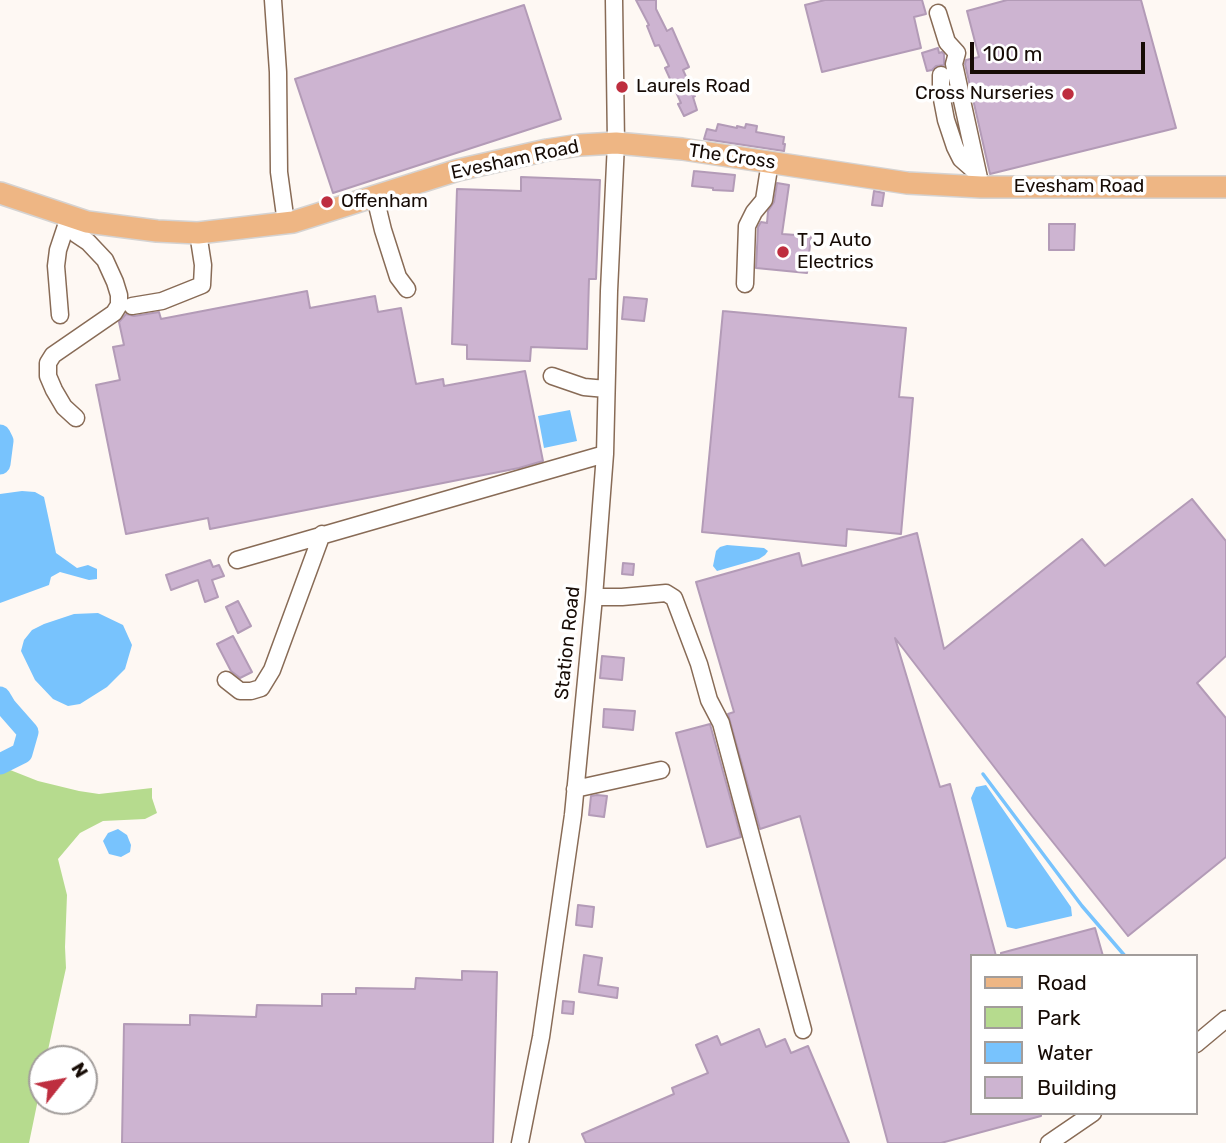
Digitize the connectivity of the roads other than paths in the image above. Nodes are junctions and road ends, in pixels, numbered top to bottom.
1 (273, 0) edge
2 (614, 0) edge
3 (938, 13) dead end
4 (941, 75) dead end
5 (616, 143) junction
6 (770, 162) junction
7 (848, 173) joint
8 (980, 181) junction
9 (1226, 187) edge
10 (0, 193) edge
11 (375, 197) junction
12 (78, 219) junction
13 (286, 223) junction
14 (198, 233) junction
15 (745, 284) dead end
16 (407, 289) dead end
17 (132, 306) dead end
18 (60, 316) dead end
19 (552, 376) dead end
20 (606, 389) junction
21 (76, 418) dead end
22 (605, 454) junction
23 (322, 534) junction
24 (237, 561) dead end
25 (594, 597) junction
26 (226, 680) dead end
27 (661, 771) dead end
28 (575, 789) junction
29 (1226, 1019) edge
30 (803, 1030) dead end
31 (1198, 1042) edge
32 (1090, 1115) edge
33 (520, 1143) edge
34 (1049, 1143) edge

1 - 13 street
2 - 5 street
3 - 8 street
4 - 8 street
5 - 6 main road, The Cross
5 - 11 main road, Evesham Road
5 - 20 street, Station Road
6 - 7 main road, The Cross
6 - 15 street
7 - 8 main road, Evesham Road
8 - 9 main road, Evesham Road
10 - 12 main road, Evesham Road
11 - 13 main road, Evesham Road
11 - 16 street
12 - 14 main road, Evesham Road
12 - 18 street
12 - 21 street
13 - 14 main road, Evesham Road
14 - 17 street
19 - 20 street
20 - 22 street, Station Road
22 - 23 street
22 - 25 street, Station Road
23 - 24 street
23 - 26 street
25 - 28 street, Station Road
25 - 30 street
27 - 28 street
28 - 33 street, Station Road
29 - 31 street
32 - 34 street

